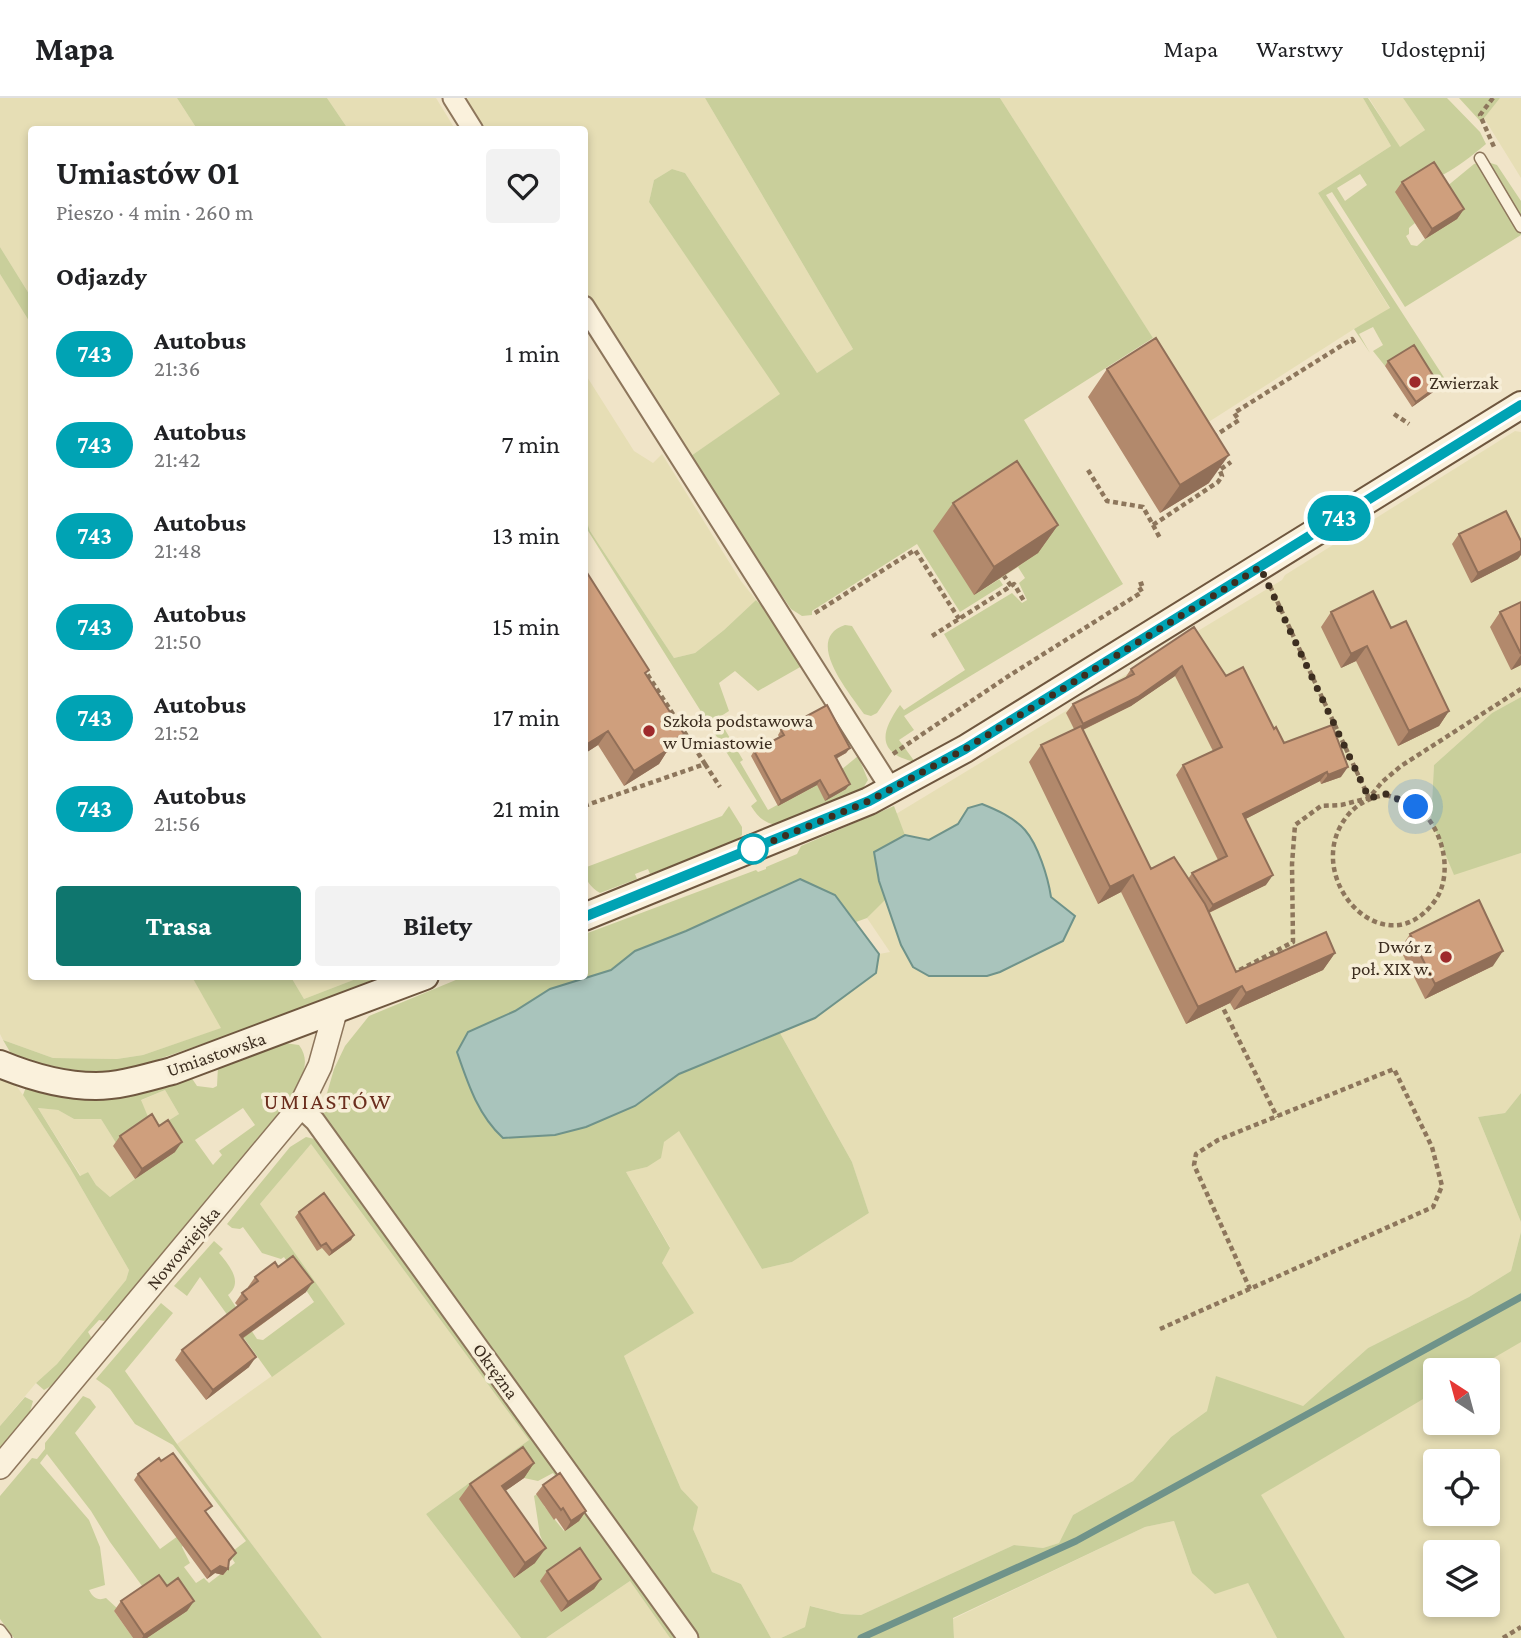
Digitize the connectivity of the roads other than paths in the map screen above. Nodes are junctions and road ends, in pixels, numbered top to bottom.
1 (453, 98) edge
2 (470, 126) edge
3 (1480, 158) dead end
4 (1521, 227) edge
5 (588, 312) edge
6 (1521, 405) edge
7 (891, 789) junction
8 (588, 915) edge
9 (415, 980) edge
10 (335, 1012) junction
11 (0, 1065) edge
12 (300, 1108) junction
13 (0, 1467) edge
14 (0, 1630) edge
15 (6, 1638) edge
16 (688, 1638) edge

1 - 2 street
3 - 4 lane
5 - 7 street
6 - 7 main road
7 - 8 main road
9 - 10 main road, Umiastowska
10 - 11 main road, Umiastowska
10 - 12 street, Nowowiejska
12 - 13 street, Nowowiejska
12 - 16 street, Okrężna
14 - 15 lane

